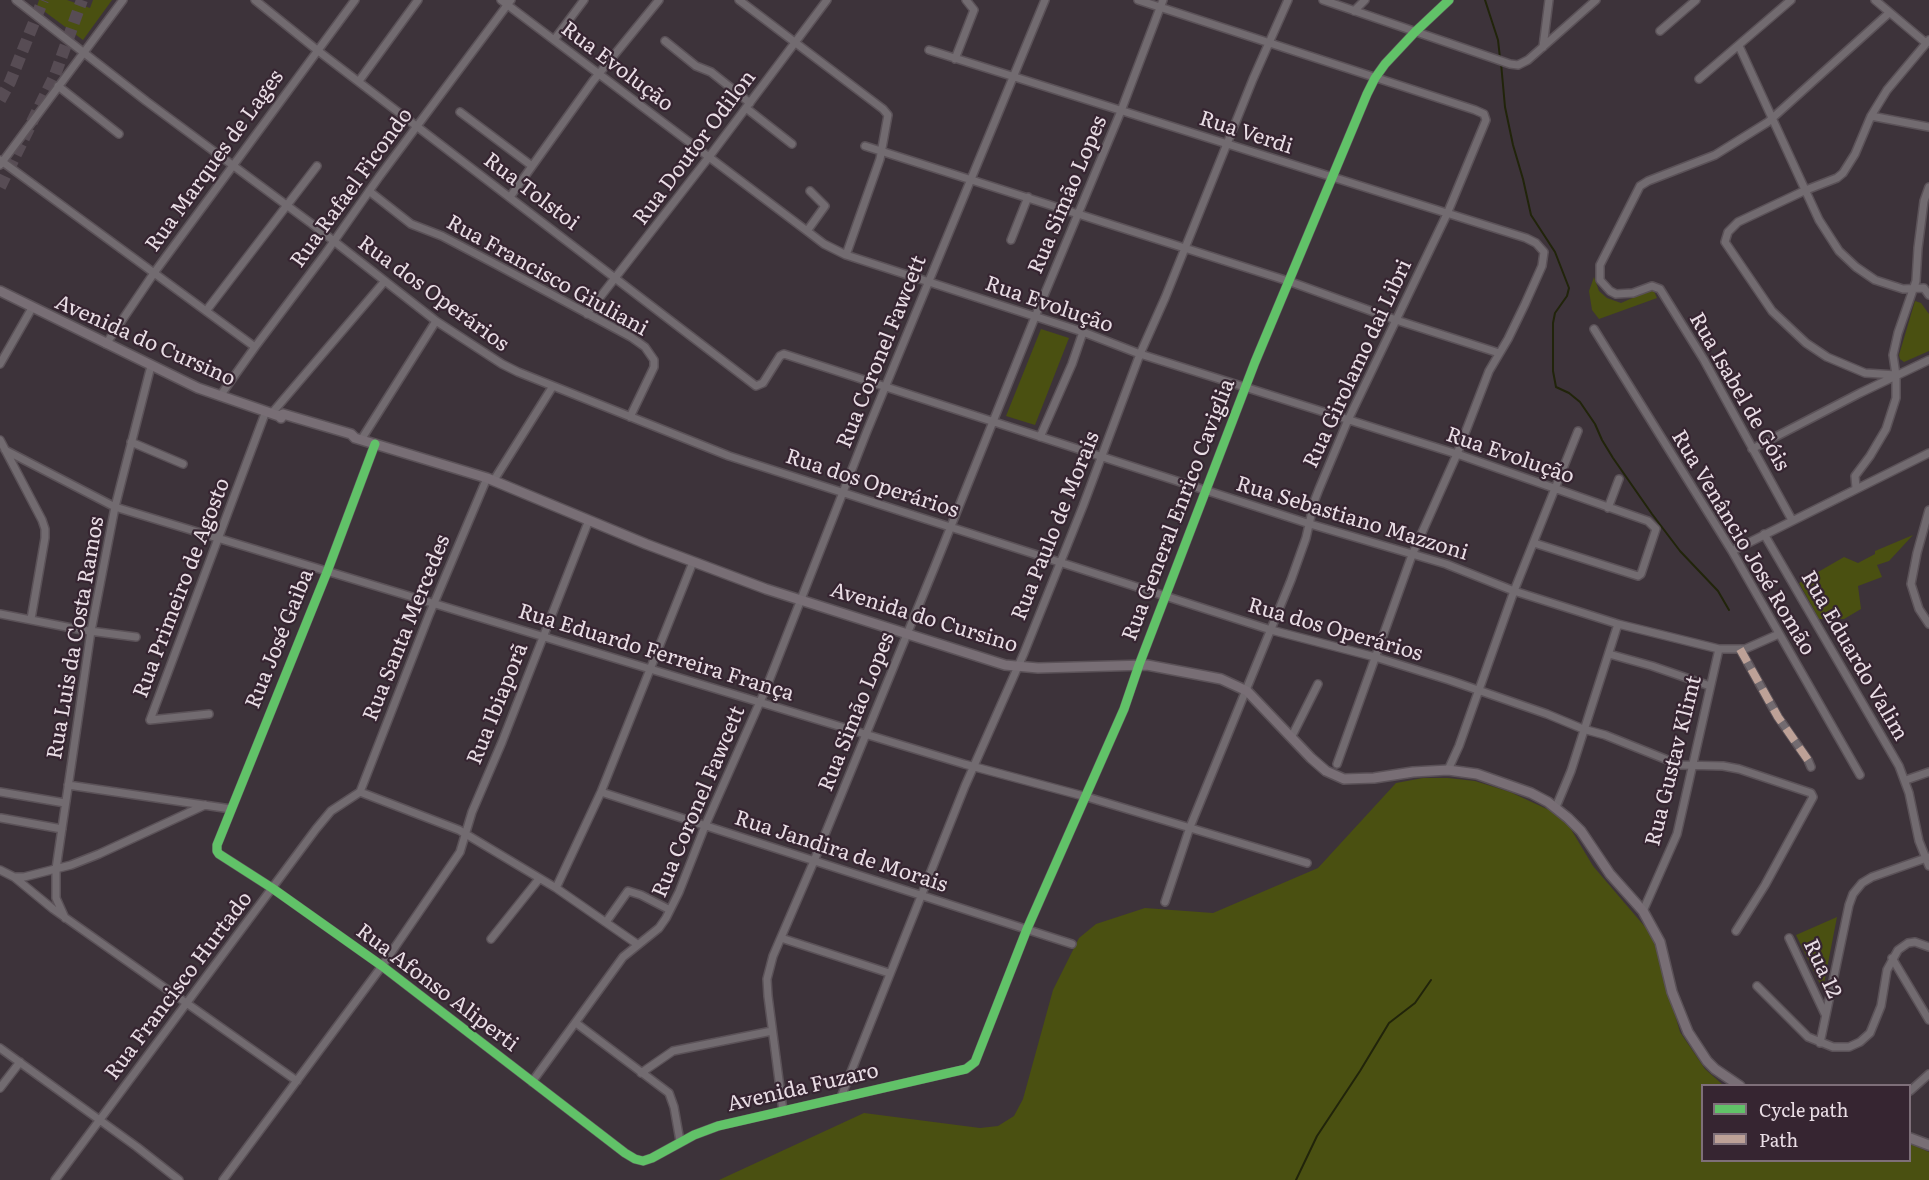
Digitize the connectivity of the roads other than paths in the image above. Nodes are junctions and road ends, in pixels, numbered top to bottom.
1 (16, 0) edge
2 (123, 0) edge
3 (255, 0) edge
4 (355, 0) edge
5 (418, 0) edge
6 (584, 0) edge
7 (659, 0) edge
8 (739, 0) edge
9 (827, 0) edge
10 (966, 0) edge
11 (1045, 0) edge
12 (1138, 0) edge
13 (1288, 0) edge
14 (1323, 0) edge
15 (1365, 0) edge
16 (1449, 0) edge
17 (1549, 0) edge
18 (1596, 0) edge
19 (1696, 0) edge
20 (1791, 0) edge
21 (1875, 0) edge
22 (507, 2) edge
23 (1161, 4) edge
24 (1354, 11) junction
25 (1889, 12) junction
26 (1660, 31) dead end
27 (1415, 32) junction
28 (554, 40) junction
29 (665, 41) dead end
30 (1928, 41) edge
31 (796, 42) junction
32 (1269, 42) junction
33 (1739, 46) junction
34 (1543, 47) junction
35 (317, 50) junction
36 (929, 50) dead end
37 (83, 52) junction
38 (955, 59) junction
39 (598, 74) junction
40 (1015, 76) junction
41 (1375, 78) junction
42 (1699, 80) dead end
43 (358, 81) junction
44 (58, 86) junction
45 (748, 106) junction
46 (1121, 111) junction
47 (460, 112) dead end
48 (1871, 116) junction
49 (1774, 118) junction
50 (418, 126) junction
51 (1929, 127) edge
52 (119, 134) dead end
53 (792, 144) dead end
54 (1227, 145) junction
55 (865, 146) dead end
56 (882, 150) junction
57 (709, 157) junction
58 (1, 163) edge
59 (233, 165) junction
60 (317, 166) dead end
61 (532, 166) junction
62 (971, 178) junction
63 (1332, 178) junction
64 (1929, 187) edge
65 (1806, 190) junction
66 (369, 191) junction
67 (810, 191) dead end
68 (510, 197) junction
69 (1028, 197) junction
70 (286, 205) junction
71 (1078, 213) junction
72 (1447, 214) junction
73 (807, 231) junction
74 (1011, 240) dead end
75 (333, 242) junction
76 (1185, 249) junction
77 (846, 255) junction
78 (154, 273) junction
79 (616, 278) junction
80 (1288, 281) junction
81 (384, 282) junction
82 (929, 283) junction
83 (1913, 289) junction
84 (0, 291) edge
85 (1929, 295) edge
86 (32, 308) junction
87 (206, 311) junction
88 (587, 314) junction
89 (1035, 317) junction
90 (1396, 320) junction
91 (436, 321) junction
92 (1594, 329) dead end
93 (1083, 332) junction
94 (106, 344) junction
95 (255, 346) junction
96 (1499, 353) junction
97 (1140, 354) junction
98 (780, 356) joint
99 (1929, 360) edge
100 (0, 364) edge
101 (151, 366) junction
102 (1896, 375) junction
103 (553, 386) junction
104 (887, 387) junction
105 (1246, 387) junction
106 (220, 396) junction
107 (272, 413) junction
108 (630, 417) junction
109 (1348, 420) junction
110 (993, 422) junction
111 (1578, 431) dead end
112 (1040, 437) junction
113 (358, 439) junction
114 (0, 440) edge
115 (131, 442) junction
116 (375, 444) junction
117 (1752, 449) junction
118 (5, 450) junction
119 (1929, 453) edge
120 (1457, 454) junction
121 (1102, 457) junction
122 (183, 464) dead end
123 (491, 479) junction
124 (1619, 479) dead end
125 (1555, 488) junction
126 (1856, 488) junction
127 (843, 491) junction
128 (1207, 491) junction
129 (115, 507) junction
130 (1608, 508) junction
131 (1929, 510) edge
132 (589, 520) junction
133 (1792, 520) junction
134 (1310, 524) junction
135 (951, 527) junction
136 (1764, 534) junction
137 (219, 539) junction
138 (1534, 543) junction
139 (1732, 551) junction
140 (1412, 555) junction
141 (693, 562) junction
142 (1060, 562) junction
143 (327, 572) junction
144 (1514, 591) junction
145 (1165, 596) junction
146 (800, 598) junction
147 (434, 605) junction
148 (0, 614) edge
149 (31, 619) junction
150 (1617, 624) junction
151 (1929, 624) edge
152 (1271, 630) junction
153 (91, 631) junction
154 (908, 633) junction
155 (1779, 634) junction
156 (136, 637) dead end
157 (543, 637) junction
158 (1740, 649) junction
159 (1719, 650) junction
160 (1609, 654) junction
161 (1375, 657) junction
162 (1139, 665) junction
163 (1017, 667) junction
164 (650, 668) junction
165 (1318, 684) dead end
166 (1710, 687) junction
167 (1247, 691) junction
168 (1479, 691) junction
169 (760, 702) junction
170 (209, 714) dead end
171 (1583, 729) junction
172 (866, 733) junction
173 (1292, 736) junction
174 (1337, 764) dead end
175 (974, 766) junction
176 (1691, 767) junction
177 (1811, 767) dead end
178 (1448, 771) junction
179 (1929, 772) edge
180 (1860, 775) dead end
181 (1906, 780) junction
182 (68, 784) junction
183 (0, 792) edge
184 (360, 792) junction
185 (601, 792) junction
186 (1087, 797) junction
187 (65, 802) junction
188 (206, 805) junction
189 (1556, 807) junction
190 (231, 809) junction
191 (1, 818) edge
192 (705, 826) junction
193 (1190, 827) junction
194 (62, 829) junction
195 (465, 833) junction
196 (216, 848) joint
197 (814, 861) junction
198 (1928, 861) edge
199 (1308, 863) dead end
200 (56, 869) junction
201 (0, 870) edge
202 (14, 877) junction
203 (539, 879) junction
204 (272, 888) junction
205 (556, 888) junction
206 (921, 895) junction
207 (1165, 902) dead end
208 (670, 910) junction
209 (1642, 911) junction
210 (64, 918) junction
211 (606, 922) junction
212 (1027, 929) junction
213 (1736, 931) dead end
214 (781, 938) junction
215 (1790, 938) dead end
216 (491, 939) dead end
217 (637, 944) junction
218 (1072, 944) dead end
219 (1929, 947) edge
220 (1892, 958) junction
221 (382, 966) junction
222 (889, 973) junction
223 (1757, 986) dead end
224 (186, 1004) junction
225 (1825, 1014) junction
226 (1929, 1020) edge
227 (576, 1023) junction
228 (772, 1031) junction
229 (1820, 1043) junction
230 (0, 1048) edge
231 (978, 1054) joint
232 (20, 1062) junction
233 (641, 1073) junction
234 (1929, 1074) edge
235 (297, 1081) junction
236 (532, 1082) junction
237 (1737, 1084) edge
238 (0, 1088) edge
239 (1911, 1089) edge
240 (840, 1097) junction
241 (783, 1111) junction
242 (100, 1120) junction
243 (1911, 1138) edge
244 (680, 1141) junction
245 (1929, 1145) edge
246 (635, 1159) joint
247 (55, 1180) edge
248 (179, 1180) edge
249 (223, 1180) edge

1 - 37 street, Rua dos Operários
2 - 37 street
3 - 35 street, Rua Tolstoi
4 - 35 street, Rua Marques de Lages
5 - 43 street
6 - 28 street
7 - 39 street
8 - 31 street
9 - 31 street, Rua Doutor Odilon
10 - 38 street
11 - 40 street, Rua Coronel Fawcett
12 - 23 street
13 - 32 street, Rua Paulo de Morais
14 - 24 street
15 - 24 street
16 - 27 street, Rua General Enrico Caviglia
17 - 34 street
18 - 34 street
19 - 26 street
20 - 33 street
21 - 25 street
22 - 28 street, Rua Evolução
22 - 50 street, Rua Rafael Ficondo
23 - 32 street
23 - 46 street, Rua Simão Lopes
24 - 27 street
25 - 30 street
25 - 49 street
27 - 34 street
27 - 41 street, Rua General Enrico Caviglia
28 - 39 street, Rua Evolução
29 - 45 street
30 - 48 street
31 - 45 street, Rua Doutor Odilon
31 - 56 street
32 - 41 street
32 - 54 street, Rua Paulo de Morais
33 - 42 street
33 - 49 street
35 - 43 street, Rua Tolstoi
35 - 59 street, Rua Marques de Lages
36 - 38 street, Rua Verdi
37 - 44 street
37 - 59 street, Rua dos Operários
38 - 40 street, Rua Verdi
39 - 57 street, Rua Evolução
39 - 61 street
40 - 46 street, Rua Verdi
40 - 62 street, Rua Coronel Fawcett
41 - 63 street, Rua General Enrico Caviglia
41 - 72 street, Rua Girolamo dai Libri
43 - 50 street, Rua Tolstoi
44 - 52 street
44 - 58 street
45 - 53 street
45 - 57 street, Rua Doutor Odilon
46 - 54 street, Rua Verdi
46 - 71 street, Rua Simão Lopes
47 - 61 street
48 - 51 street
48 - 65 street
49 - 65 street
49 - 117 street, Rua Isabel de Góis
50 - 66 street, Rua Rafael Ficondo
50 - 68 street, Rua Tolstoi
54 - 63 street, Rua Verdi
54 - 76 street, Rua Paulo de Morais
55 - 56 street
56 - 62 street
56 - 77 street
57 - 73 street, Rua Evolução
57 - 79 street, Rua Doutor Odilon
58 - 78 street
59 - 70 street, Rua dos Operários
59 - 78 street, Rua Marques de Lages
60 - 70 street
61 - 68 street
62 - 69 street
62 - 82 street, Rua Coronel Fawcett
63 - 72 street, Rua Verdi
63 - 80 street, Rua General Enrico Caviglia
64 - 83 street
65 - 83 street
65 - 102 street
66 - 75 street, Rua Rafael Ficondo
66 - 88 street, Rua Francisco Giuliani
67 - 73 street
68 - 79 street, Rua Tolstoi
69 - 71 street
69 - 74 street
70 - 75 street, Rua dos Operários
70 - 87 street
71 - 76 street
71 - 89 street, Rua Simão Lopes
72 - 90 street, Rua Girolamo dai Libri
72 - 96 street, Rua Verdi
73 - 77 street, Rua Evolução
75 - 81 street, Rua dos Operários
75 - 95 street, Rua Rafael Ficondo
76 - 80 street
76 - 97 street, Rua Paulo de Morais
77 - 82 street, Rua Evolução
78 - 87 street
78 - 94 street, Rua Marques de Lages
79 - 88 street, Rua Doutor Odilon
79 - 98 street, Rua Tolstoi
80 - 90 street
80 - 105 street, Rua General Enrico Caviglia
81 - 91 street, Rua dos Operários
81 - 107 street
82 - 89 street, Rua Evolução
82 - 104 street, Rua Coronel Fawcett
83 - 85 street
83 - 102 street
84 - 86 main road, Avenida do Cursino
86 - 94 main road, Avenida do Cursino
86 - 100 street
87 - 95 street
88 - 108 street, Rua Francisco Giuliani
89 - 93 street, Rua Evolução
89 - 110 street, Rua Simão Lopes
90 - 96 street
90 - 109 street, Rua Girolamo dai Libri
91 - 103 street, Rua dos Operários
91 - 113 street
92 - 139 street, Rua Venâncio José Romão
93 - 97 street, Rua Evolução
93 - 112 street
94 - 101 main road, Avenida do Cursino
95 - 106 street, Rua Rafael Ficondo
96 - 120 street
97 - 105 street, Rua Evolução
97 - 121 street, Rua Paulo de Morais
98 - 104 street, Rua Sebastiano Mazzoni
99 - 102 street
101 - 106 main road, Avenida do Cursino
101 - 115 street, Rua Luis da Costa Ramos
102 - 117 street
102 - 126 street
103 - 108 street, Rua dos Operários
103 - 123 street, Rua Santa Mercedes
104 - 110 street, Rua Sebastiano Mazzoni
104 - 127 street, Rua Coronel Fawcett
105 - 109 street, Rua Evolução
105 - 128 street, Rua General Enrico Caviglia
106 - 107 main road, Avenida do Cursino
107 - 113 main road, Avenida do Cursino
107 - 137 street, Rua Primeiro de Agosto
108 - 127 street, Rua dos Operários
109 - 120 street, Rua Evolução
109 - 134 street, Rua Girolamo dai Libri
110 - 112 street, Rua Sebastiano Mazzoni
110 - 135 street, Rua Simão Lopes
111 - 125 street
112 - 121 street, Rua Sebastiano Mazzoni
113 - 116 main road, Avenida do Cursino
114 - 118 street
115 - 122 street
115 - 129 street, Rua Luis da Costa Ramos
116 - 123 main road, Avenida do Cursino
116 - 143 street, Rua José Gaiba
117 - 133 street, Rua Isabel de Góis
118 - 129 street, Rua Eduardo Ferreira França
118 - 149 street
119 - 126 street
120 - 125 street, Rua Evolução
120 - 140 street
121 - 128 street, Rua Sebastiano Mazzoni
121 - 142 street, Rua Paulo de Morais
123 - 132 main road, Avenida do Cursino
123 - 147 street, Rua Santa Mercedes
124 - 130 street
125 - 130 street, Rua Evolução
125 - 138 street
126 - 133 street
127 - 135 street, Rua dos Operários
127 - 146 street, Rua Coronel Fawcett
128 - 134 street, Rua Sebastiano Mazzoni
128 - 145 street, Rua General Enrico Caviglia
129 - 137 street, Rua Eduardo Ferreira França
129 - 153 street, Rua Luis da Costa Ramos
130 - 138 street, Rua Evolução
131 - 151 street
132 - 141 main road, Avenida do Cursino
132 - 157 street, Rua Ibiaporã
133 - 136 street
134 - 140 street, Rua Sebastiano Mazzoni
134 - 152 street, Rua Girolamo dai Libri
135 - 142 street, Rua dos Operários
135 - 154 street, Rua Simão Lopes
136 - 139 street
136 - 181 street, Rua Eduardo Valim
137 - 143 street, Rua Eduardo Ferreira França
137 - 170 street, Rua Primeiro de Agosto
138 - 144 street
139 - 155 street, Rua Venâncio José Romão
140 - 144 street, Rua Sebastiano Mazzoni
140 - 161 street
141 - 146 main road, Avenida do Cursino
141 - 164 street
142 - 145 street, Rua dos Operários
142 - 163 street, Rua Paulo de Morais
143 - 147 street, Rua Eduardo Ferreira França
143 - 190 street, Rua José Gaiba
144 - 150 street, Rua Sebastiano Mazzoni
144 - 168 street
145 - 152 street, Rua dos Operários
145 - 162 street, Rua General Enrico Caviglia
146 - 154 main road, Avenida do Cursino
146 - 169 street, Rua Coronel Fawcett
147 - 157 street, Rua Eduardo Ferreira França
147 - 184 street, Rua Santa Mercedes
148 - 149 street
149 - 153 street
150 - 159 street, Rua Sebastiano Mazzoni
150 - 160 street
152 - 161 street, Rua dos Operários
152 - 167 street, Rua Girolamo dai Libri
153 - 156 street
153 - 182 street, Rua Luis da Costa Ramos
154 - 163 main road, Avenida do Cursino
154 - 172 street, Rua Simão Lopes
155 - 158 street, Rua Sebastiano Mazzoni
155 - 180 street, Rua Venâncio José Romão
157 - 164 street, Rua Eduardo Ferreira França
157 - 195 street, Rua Ibiaporã
158 - 159 street, Rua Sebastiano Mazzoni
158 - 177 street
159 - 166 street, Rua Gustav Klimt
160 - 166 street
160 - 171 street
161 - 168 street, Rua dos Operários
161 - 174 street
162 - 163 main road, Avenida do Cursino
162 - 167 main road, Avenida do Cursino
162 - 186 street, Rua General Enrico Caviglia
163 - 175 street, Rua Paulo de Morais
164 - 169 street, Rua Eduardo Ferreira França
164 - 185 street
165 - 173 street
166 - 176 street, Rua Gustav Klimt
167 - 173 main road, Avenida do Cursino
167 - 193 street, Rua Girolamo dai Libri
168 - 171 street, Rua dos Operários
168 - 178 street
169 - 172 street, Rua Eduardo Ferreira França
169 - 192 street, Rua Coronel Fawcett
171 - 176 street, Rua dos Operários
171 - 189 street
172 - 175 street, Rua Eduardo Ferreira França
172 - 197 street, Rua Simão Lopes
173 - 178 main road, Avenida do Cursino
175 - 186 street, Rua Eduardo Ferreira França
175 - 206 street, Rua Paulo de Morais
176 - 209 street, Rua Gustav Klimt
176 - 213 street, Rua dos Operários
178 - 189 main road, Avenida do Cursino
179 - 181 street
181 - 198 street, Rua Eduardo Valim
182 - 187 street, Rua Luis da Costa Ramos
182 - 188 street
183 - 187 street
184 - 195 street
184 - 204 street, Rua Francisco Hurtado
185 - 192 street, Rua Jandira de Morais
185 - 205 street
186 - 193 street, Rua Eduardo Ferreira França
186 - 212 street, Rua General Enrico Caviglia
187 - 194 street, Rua Luis da Costa Ramos
188 - 190 street
188 - 200 street
189 - 209 main road, Avenida do Cursino
190 - 196 street, Rua José Gaiba
191 - 194 street
192 - 197 street, Rua Jandira de Morais
192 - 208 street, Rua Coronel Fawcett
193 - 199 street, Rua Eduardo Ferreira França
193 - 207 street, Rua Girolamo dai Libri
194 - 200 street, Rua Luis da Costa Ramos
195 - 203 street
195 - 221 street, Rua Ibiaporã
196 - 204 street, Rua Afonso Aliperti
197 - 206 street, Rua Jandira de Morais
197 - 214 street, Rua Simão Lopes
198 - 225 street
200 - 202 street
200 - 210 street, Rua Luis da Costa Ramos
201 - 202 street
202 - 210 street
203 - 205 street
203 - 216 street
204 - 221 street, Rua Afonso Aliperti
204 - 224 street, Rua Francisco Hurtado
205 - 211 street
206 - 212 street, Rua Jandira de Morais
206 - 222 street, Rua Paulo de Morais
208 - 211 street
208 - 217 street, Rua Coronel Fawcett
209 - 237 main road, Avenida do Cursino
210 - 224 street
211 - 217 street
212 - 218 street, Rua Jandira de Morais
212 - 231 street, Rua General Enrico Caviglia
214 - 222 street
214 - 228 street, Rua Simão Lopes
215 - 225 street, Rua 12
217 - 227 street, Rua Coronel Fawcett
219 - 220 street
220 - 226 street
220 - 229 street
221 - 235 street, Rua Ibiaporã
221 - 236 street, Rua Afonso Aliperti
222 - 240 street, Rua Paulo de Morais
223 - 229 street
224 - 235 street
224 - 242 street, Rua Francisco Hurtado
225 - 229 street
227 - 233 street
227 - 236 street, Rua Coronel Fawcett
228 - 233 street
228 - 241 street, Rua Simão Lopes
230 - 232 street
231 - 240 street, Avenida Fuzaro
232 - 238 street
232 - 242 street
233 - 244 street
234 - 239 street
235 - 249 street, Rua Ibiaporã
236 - 246 street, Rua Afonso Aliperti
240 - 241 street, Avenida Fuzaro
241 - 244 street, Avenida Fuzaro
242 - 247 street, Rua Francisco Hurtado
242 - 248 street
243 - 245 main road
244 - 246 street, Avenida Fuzaro

